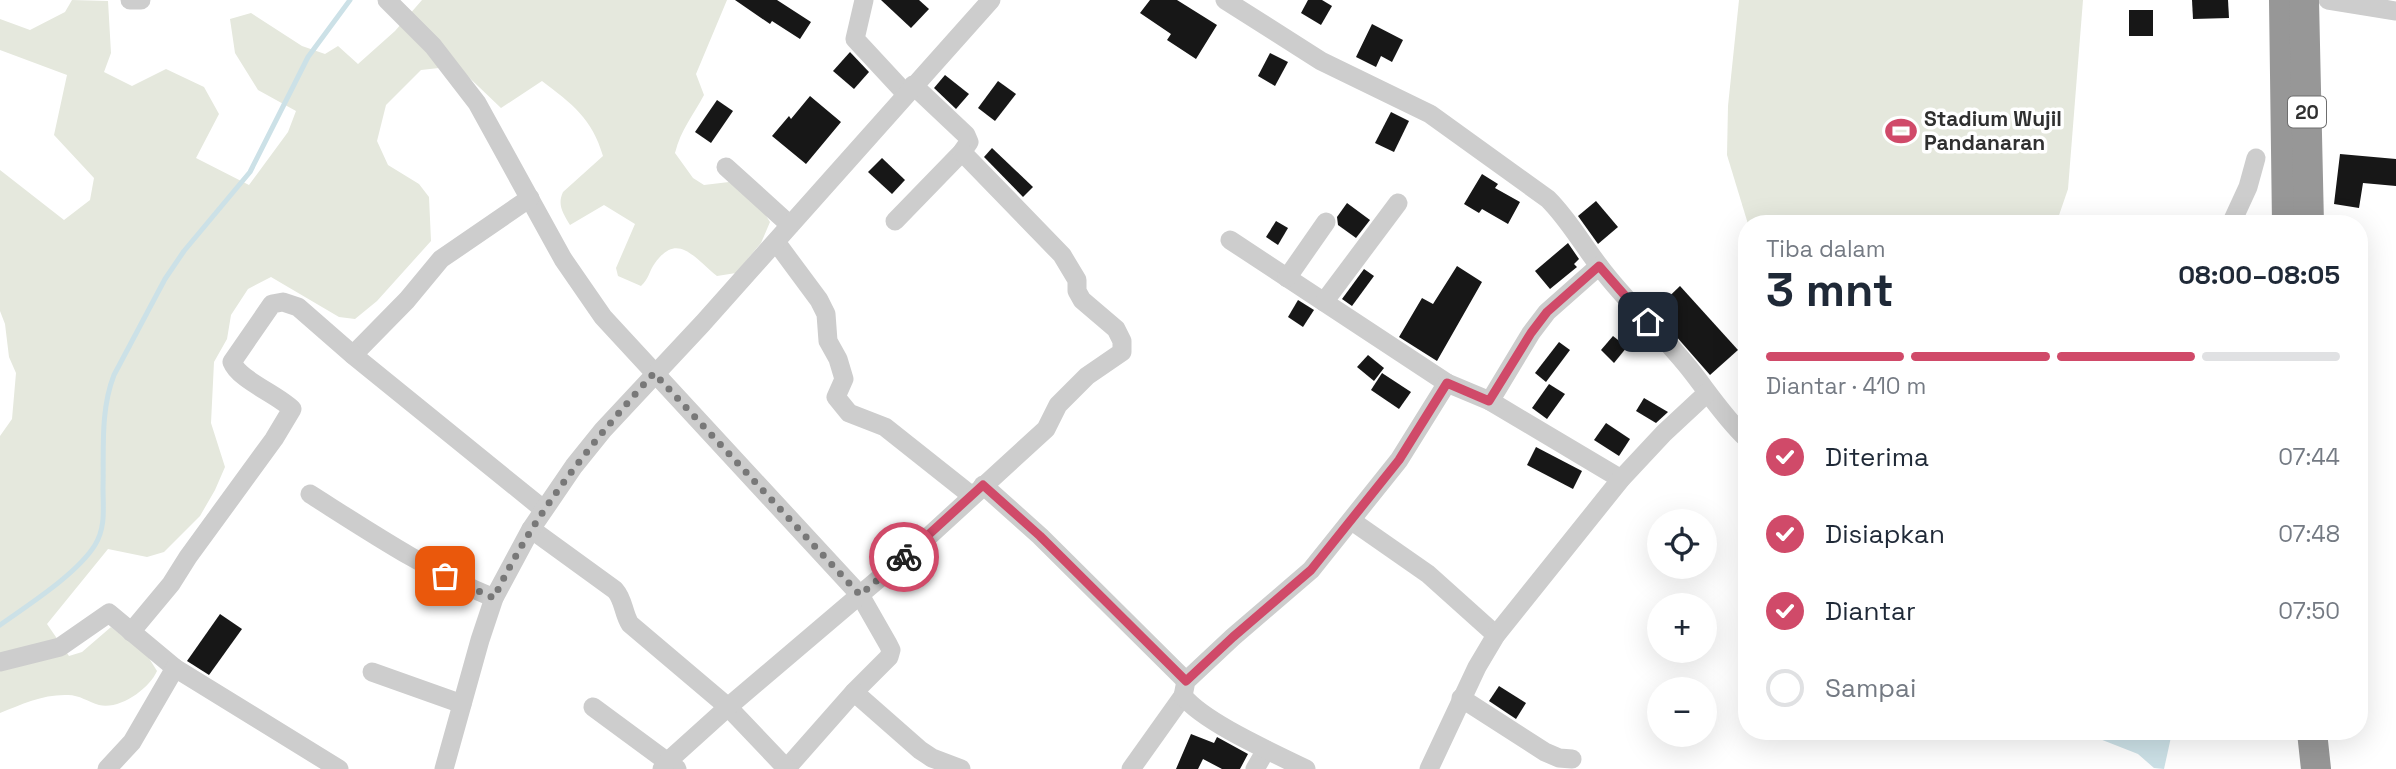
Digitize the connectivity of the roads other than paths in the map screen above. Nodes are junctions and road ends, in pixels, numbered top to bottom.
1 (130, 0) edge
2 (141, 0) edge
3 (387, 0) edge
4 (864, 0) edge
5 (991, 0) edge
6 (1225, 0) edge
7 (2284, 0) edge
8 (2304, 0) edge
9 (2329, 0) edge
10 (2396, 11) edge
11 (909, 89) junction
12 (962, 152) junction
13 (2256, 158) dead end
14 (726, 167) dead end
15 (530, 198) junction
16 (1398, 203) dead end
17 (2235, 215) edge
18 (2287, 215) edge
19 (2309, 215) edge
20 (895, 221) dead end
21 (1326, 222) dead end
22 (790, 225) junction
23 (1230, 240) dead end
24 (776, 242) junction
25 (1599, 266) junction
26 (1287, 278) junction
27 (1324, 302) junction
28 (353, 355) junction
29 (654, 373) junction
30 (1447, 383) junction
31 (1707, 393) junction
32 (1489, 401) junction
33 (1738, 430) edge
34 (1621, 479) junction
35 (977, 491) junction
36 (310, 494) dead end
37 (544, 509) junction
38 (1352, 521) junction
39 (531, 529) junction
40 (860, 595) junction
41 (494, 598) junction
42 (131, 632) junction
43 (1496, 635) junction
44 (0, 662) edge
45 (175, 668) junction
46 (372, 672) dead end
47 (1185, 689) junction
48 (855, 692) junction
49 (1461, 698) junction
50 (462, 704) junction
51 (593, 706) dead end
52 (728, 707) junction
53 (2313, 740) edge
54 (2332, 740) edge
55 (1266, 750) junction
56 (1572, 759) dead end
57 (669, 767) edge
58 (107, 769) edge
59 (339, 769) edge
60 (444, 769) edge
61 (787, 769) edge
62 (961, 769) edge
63 (1131, 769) edge
64 (1255, 769) edge
65 (1306, 769) edge
66 (1429, 769) edge
67 (2316, 769) edge
68 (2334, 769) edge

1 - 2 street
3 - 15 street
4 - 11 street
5 - 11 street
6 - 25 street
7 - 18 highway, 20
8 - 19 highway, 20
9 - 10 street
11 - 12 street
11 - 22 street
12 - 20 street
12 - 35 street
13 - 17 street
14 - 22 street
15 - 28 street
15 - 29 street
16 - 27 street
21 - 26 street
22 - 24 street
23 - 26 street
24 - 29 street
24 - 35 street
25 - 31 street
25 - 32 street
26 - 27 street
27 - 30 street
28 - 37 street
28 - 42 street
29 - 37 street
29 - 40 street
30 - 32 street
30 - 38 street
31 - 33 street
31 - 34 street
32 - 34 street
34 - 43 street
35 - 40 street
35 - 47 street
36 - 41 street
37 - 39 street
38 - 43 street
38 - 47 street
39 - 41 street
39 - 52 street
40 - 48 street
40 - 52 street
41 - 50 street
42 - 44 street
42 - 45 street
43 - 49 street
45 - 58 street
45 - 59 street
46 - 50 street
47 - 55 street
47 - 63 street
48 - 61 street
48 - 62 street
49 - 56 street
49 - 66 street
50 - 60 street
51 - 57 street
52 - 57 street
52 - 61 street
53 - 67 highway
54 - 68 highway
55 - 64 street
55 - 65 street

